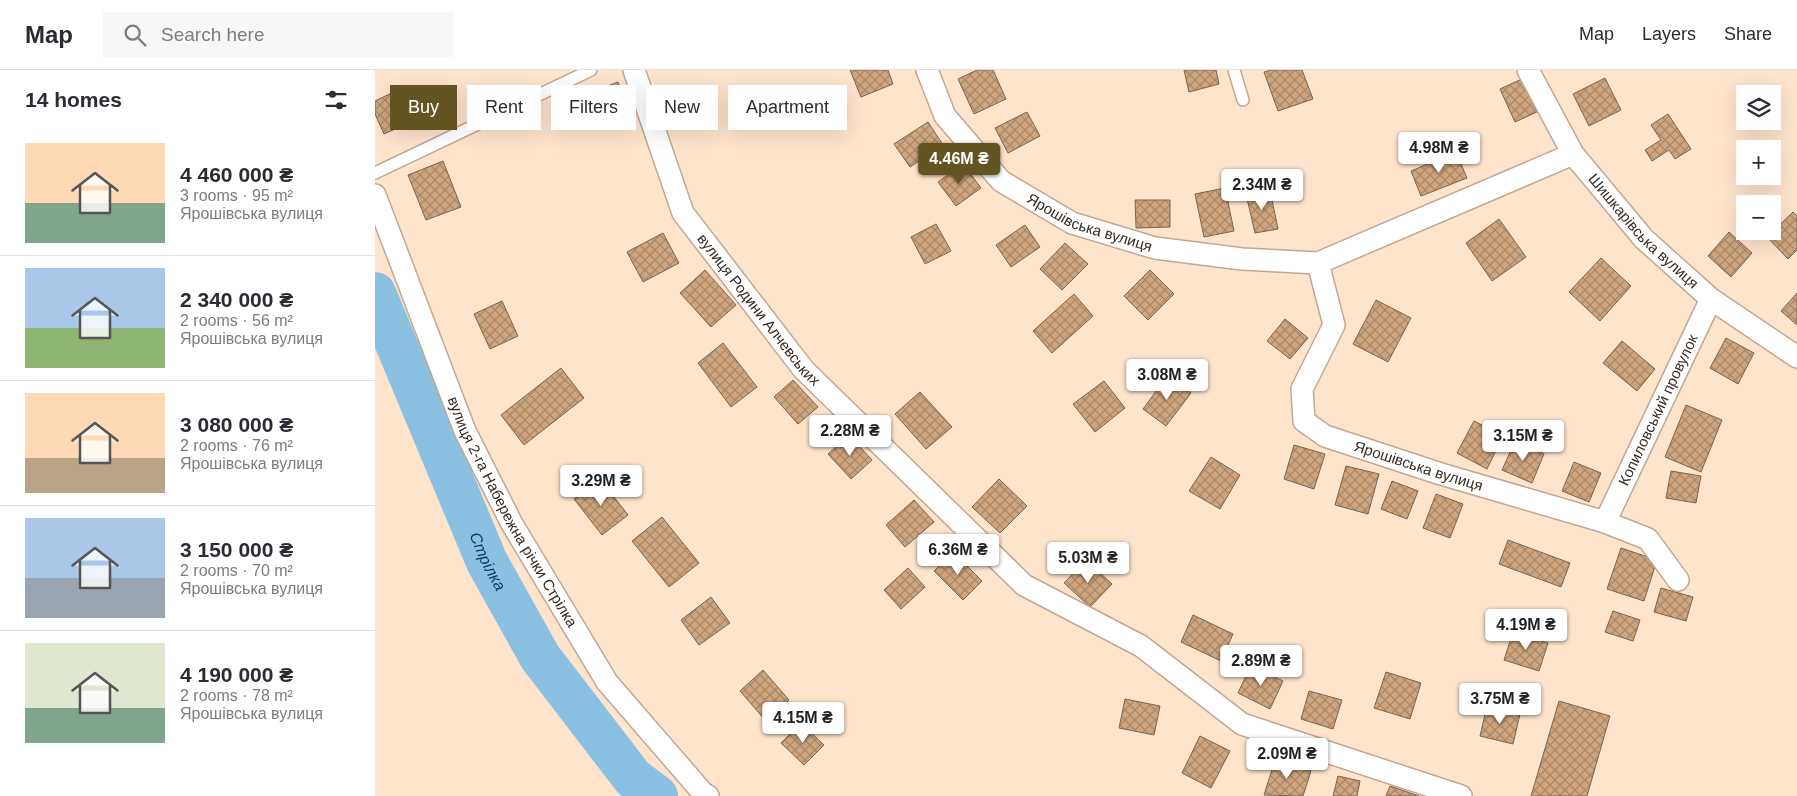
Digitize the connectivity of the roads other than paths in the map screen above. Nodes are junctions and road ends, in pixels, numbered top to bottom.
1 (591, 70) edge
2 (634, 70) edge
3 (927, 70) edge
4 (1234, 70) edge
5 (1528, 70) edge
6 (1243, 100) dead end
7 (1573, 154) junction
8 (375, 173) edge
9 (375, 195) edge
10 (1318, 263) junction
11 (1711, 299) junction
12 (1797, 357) edge
13 (1605, 522) junction
14 (1678, 580) dead end
15 (708, 796) edge
16 (1461, 796) edge

1 - 8 lane
2 - 16 street, вулиця Родини Алчевських
3 - 10 street, Ярошівська вулиця
4 - 6 lane
5 - 7 street, Шишкарівська вулиця
7 - 10 street, Ярошівська вулиця
7 - 11 street, Шишкарівська вулиця
9 - 15 street, вулиця 2-га Набережна річки Стрілка
10 - 13 street, Ярошівська вулиця
11 - 12 street, Шишкарівська вулиця
11 - 13 street, Копиловський провулок
13 - 14 street, Ярошівська вулиця

